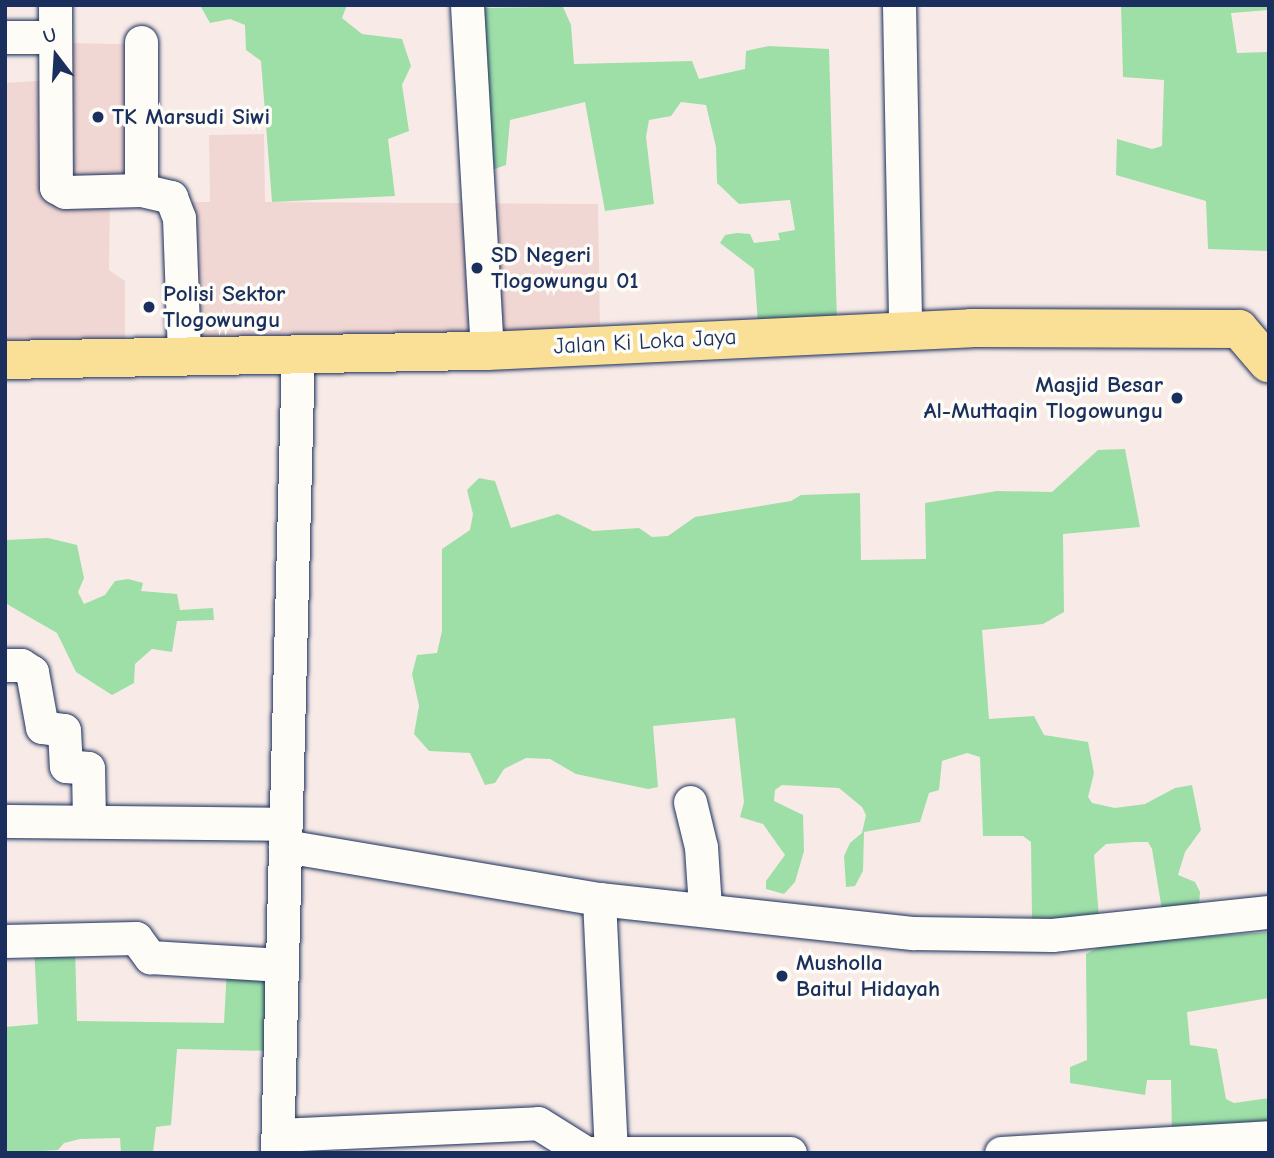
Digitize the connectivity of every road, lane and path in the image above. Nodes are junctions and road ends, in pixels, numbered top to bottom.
1 (467, 5) edge
2 (899, 5) edge
3 (55, 21) edge
4 (5, 37) edge
5 (141, 42) dead end
6 (141, 190) junction
7 (1254, 327) edge
8 (905, 330) junction
9 (487, 351) junction
10 (298, 353) junction
11 (184, 357) junction
12 (5, 360) edge
13 (1269, 363) edge
14 (5, 665) edge
15 (690, 802) dead end
16 (89, 820) junction
17 (5, 821) edge
18 (285, 835) junction
19 (600, 899) junction
20 (705, 908) junction
21 (1269, 912) edge
22 (5, 941) edge
23 (282, 965) junction
24 (1269, 1137) edge
25 (277, 1144) edge
26 (599, 1152) edge
27 (790, 1153) edge
28 (1001, 1153) edge

1 - 9 street
2 - 8 street
3 - 4 street
3 - 6 street
5 - 6 street
6 - 11 street
7 - 8 main road, Jalan Ki Loka Jaya
7 - 13 main road, Jalan Ki Loka Jaya
8 - 9 main road, Jalan Ki Loka Jaya
9 - 10 main road, Jalan Ki Loka Jaya
10 - 11 main road, Jalan Ki Loka Jaya
10 - 18 street
11 - 12 main road, Jalan Ki Loka Jaya
14 - 16 street
15 - 20 street
16 - 17 street
16 - 18 street
18 - 19 street
18 - 23 street
19 - 20 street
19 - 26 street
20 - 21 street
22 - 23 street
23 - 25 street
24 - 28 street
25 - 26 street
26 - 27 street

